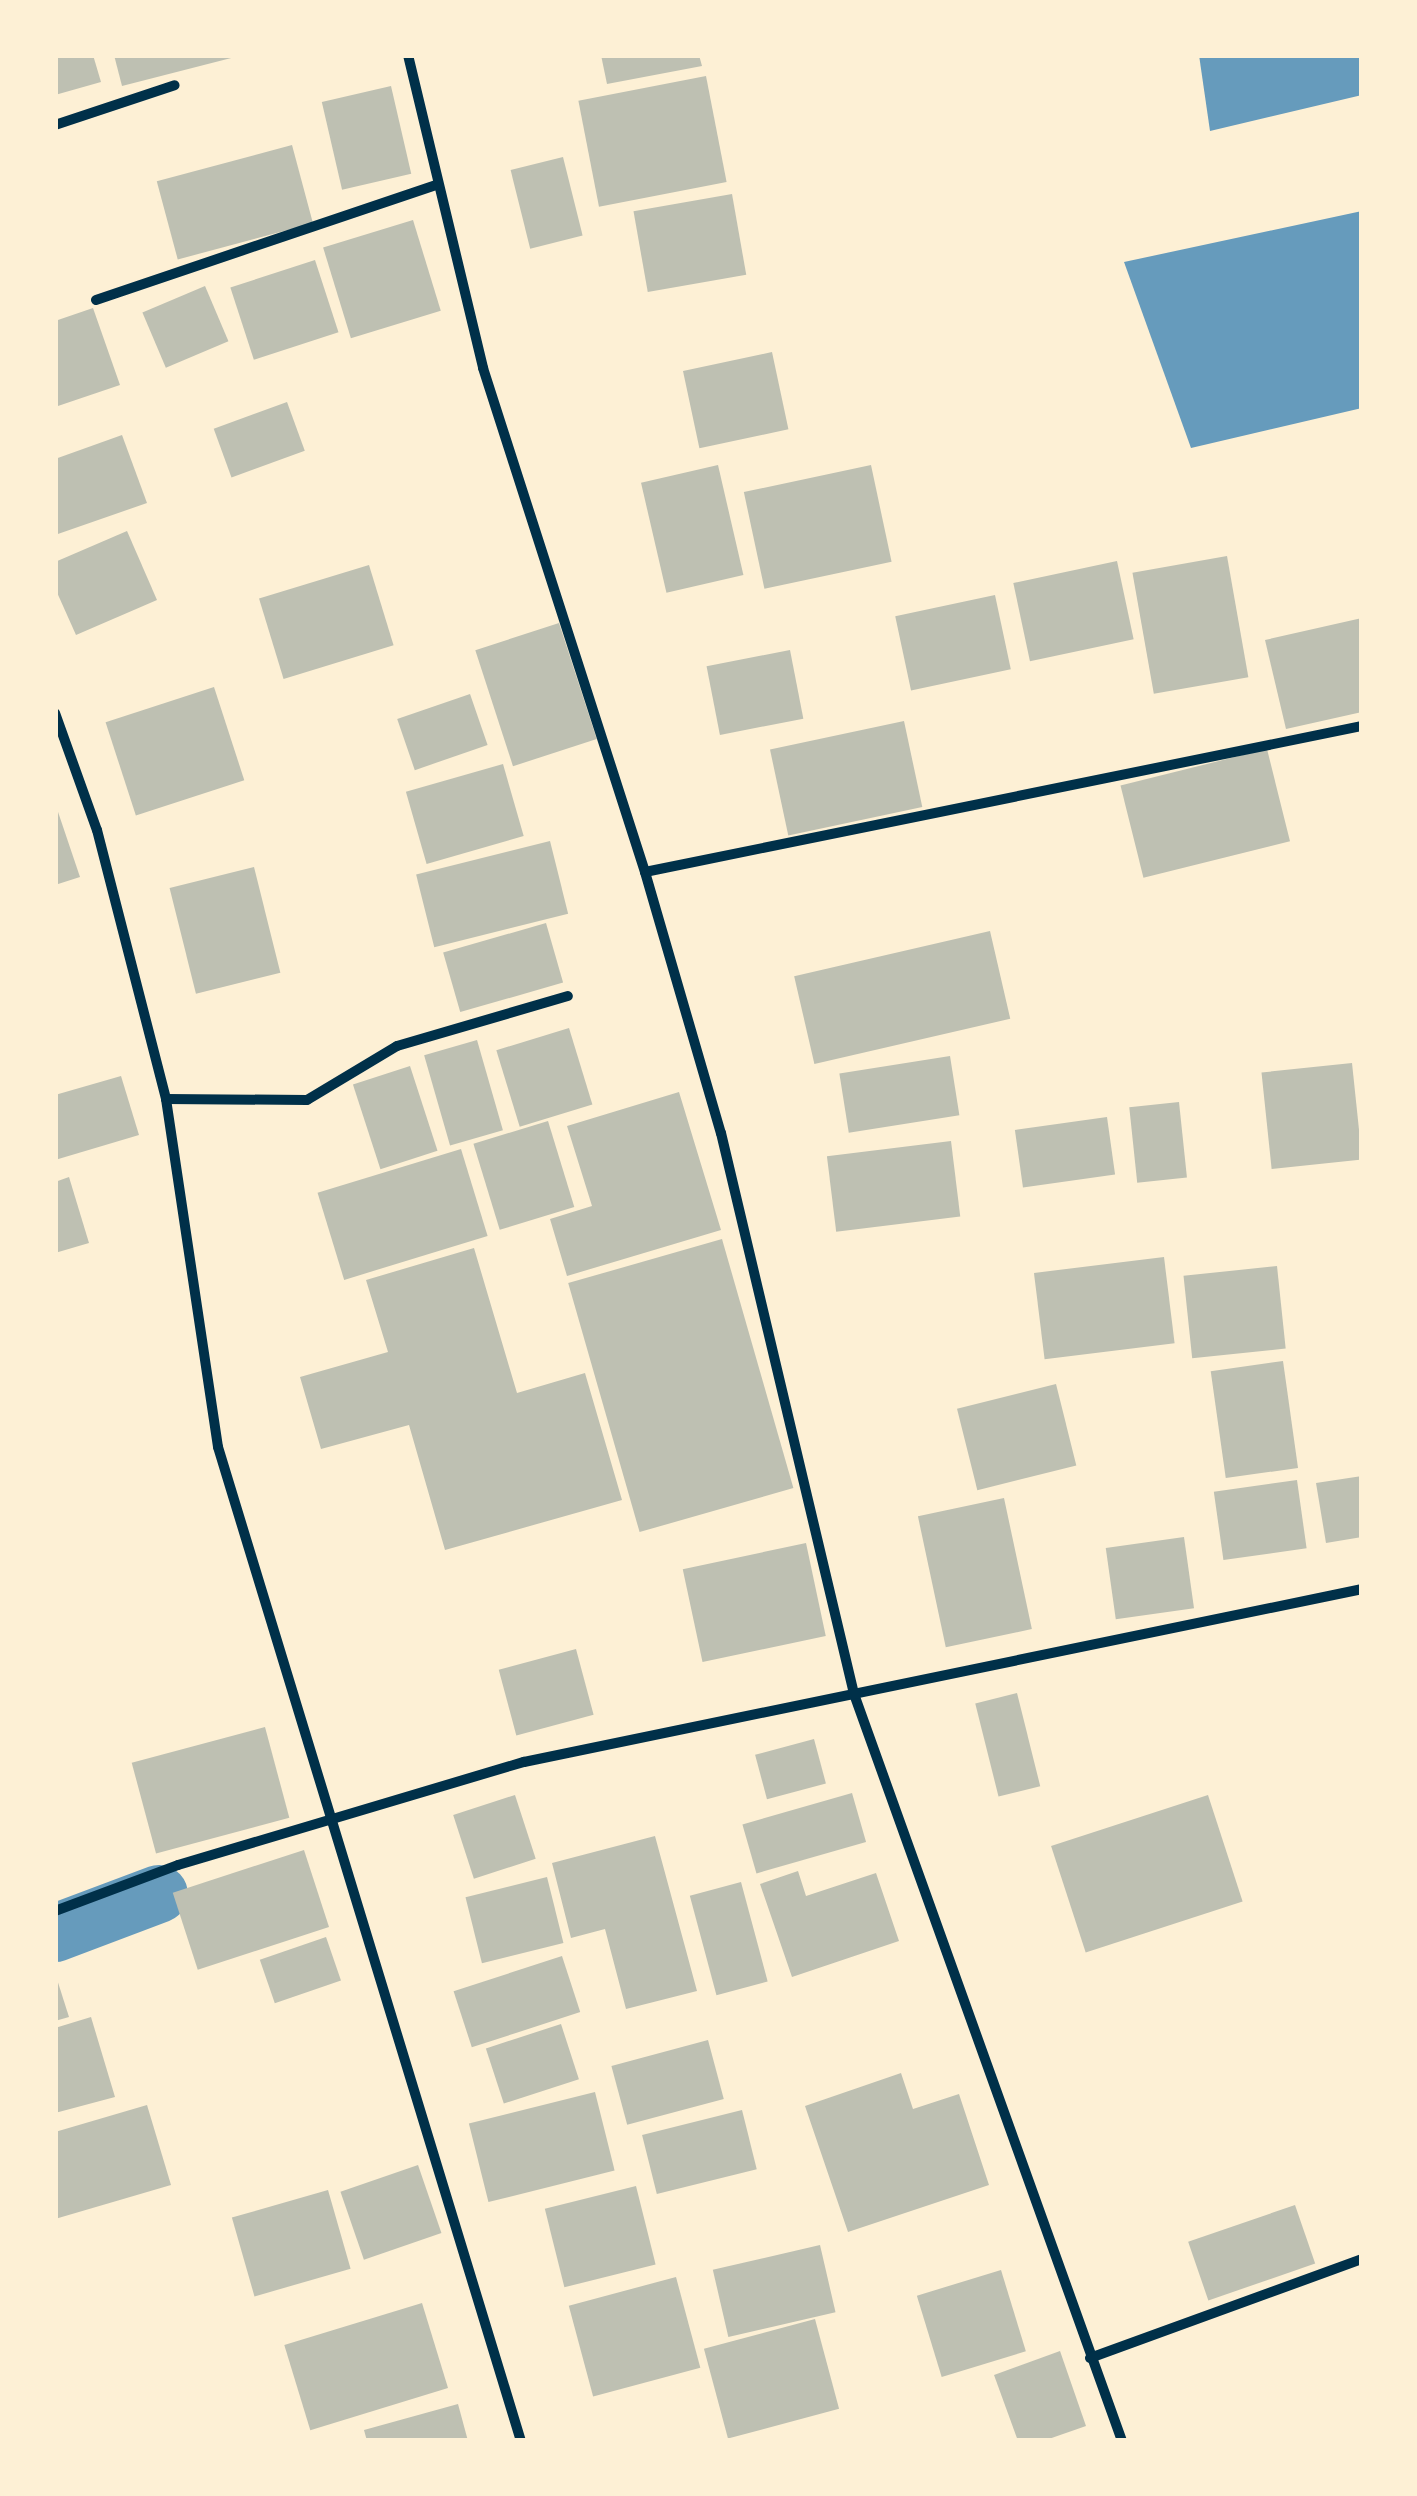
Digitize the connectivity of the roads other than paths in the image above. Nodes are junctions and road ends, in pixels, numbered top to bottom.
1 (408, 55) edge
2 (175, 84) dead end
3 (55, 124) edge
4 (436, 186) junction
5 (96, 300) dead end
6 (55, 713) edge
7 (1362, 726) edge
8 (646, 872) junction
9 (568, 996) dead end
10 (166, 1098) junction
11 (1362, 1589) edge
12 (854, 1694) junction
13 (330, 1824) junction
14 (55, 1911) edge
15 (1362, 2259) edge
16 (1090, 2358) junction
17 (521, 2441) edge
18 (1122, 2441) edge

1 - 4 street
2 - 3 street
4 - 5 street
4 - 8 street
6 - 10 street
7 - 8 street
8 - 12 street
9 - 10 street
10 - 13 street
11 - 12 street
12 - 13 street
12 - 16 street
13 - 14 street
13 - 17 street
15 - 16 street
16 - 18 street

